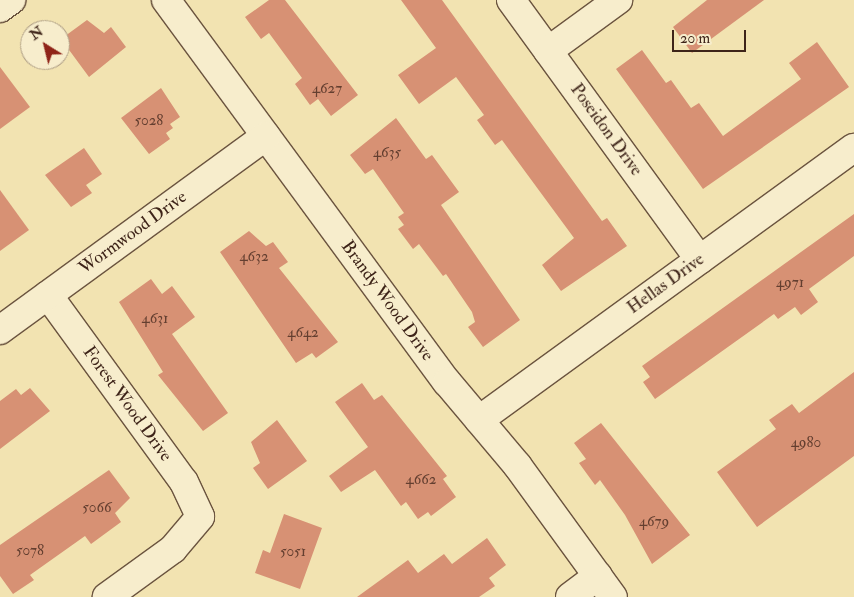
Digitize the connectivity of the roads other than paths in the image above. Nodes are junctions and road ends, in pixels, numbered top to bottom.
1 (11, 0) edge
2 (166, 0) edge
3 (511, 0) edge
4 (618, 0) edge
5 (0, 8) edge
6 (548, 51) junction
7 (266, 136) junction
8 (854, 148) edge
9 (700, 260) junction
10 (48, 295) junction
11 (0, 330) edge
12 (479, 420) junction
13 (606, 587) edge
14 (107, 597) edge
15 (570, 597) edge

1 - 5 street
2 - 7 street, Brandy Wood Drive
3 - 6 street, Poseidon Drive
4 - 6 street
6 - 9 street, Poseidon Drive
7 - 10 street, Wormwood Drive
7 - 12 street, Brandy Wood Drive
8 - 9 street, Hellas Drive
9 - 12 street, Hellas Drive
10 - 11 street, Wormwood Drive
10 - 14 street, Forest Wood Drive
12 - 13 street, Brandy Wood Drive
13 - 15 street

